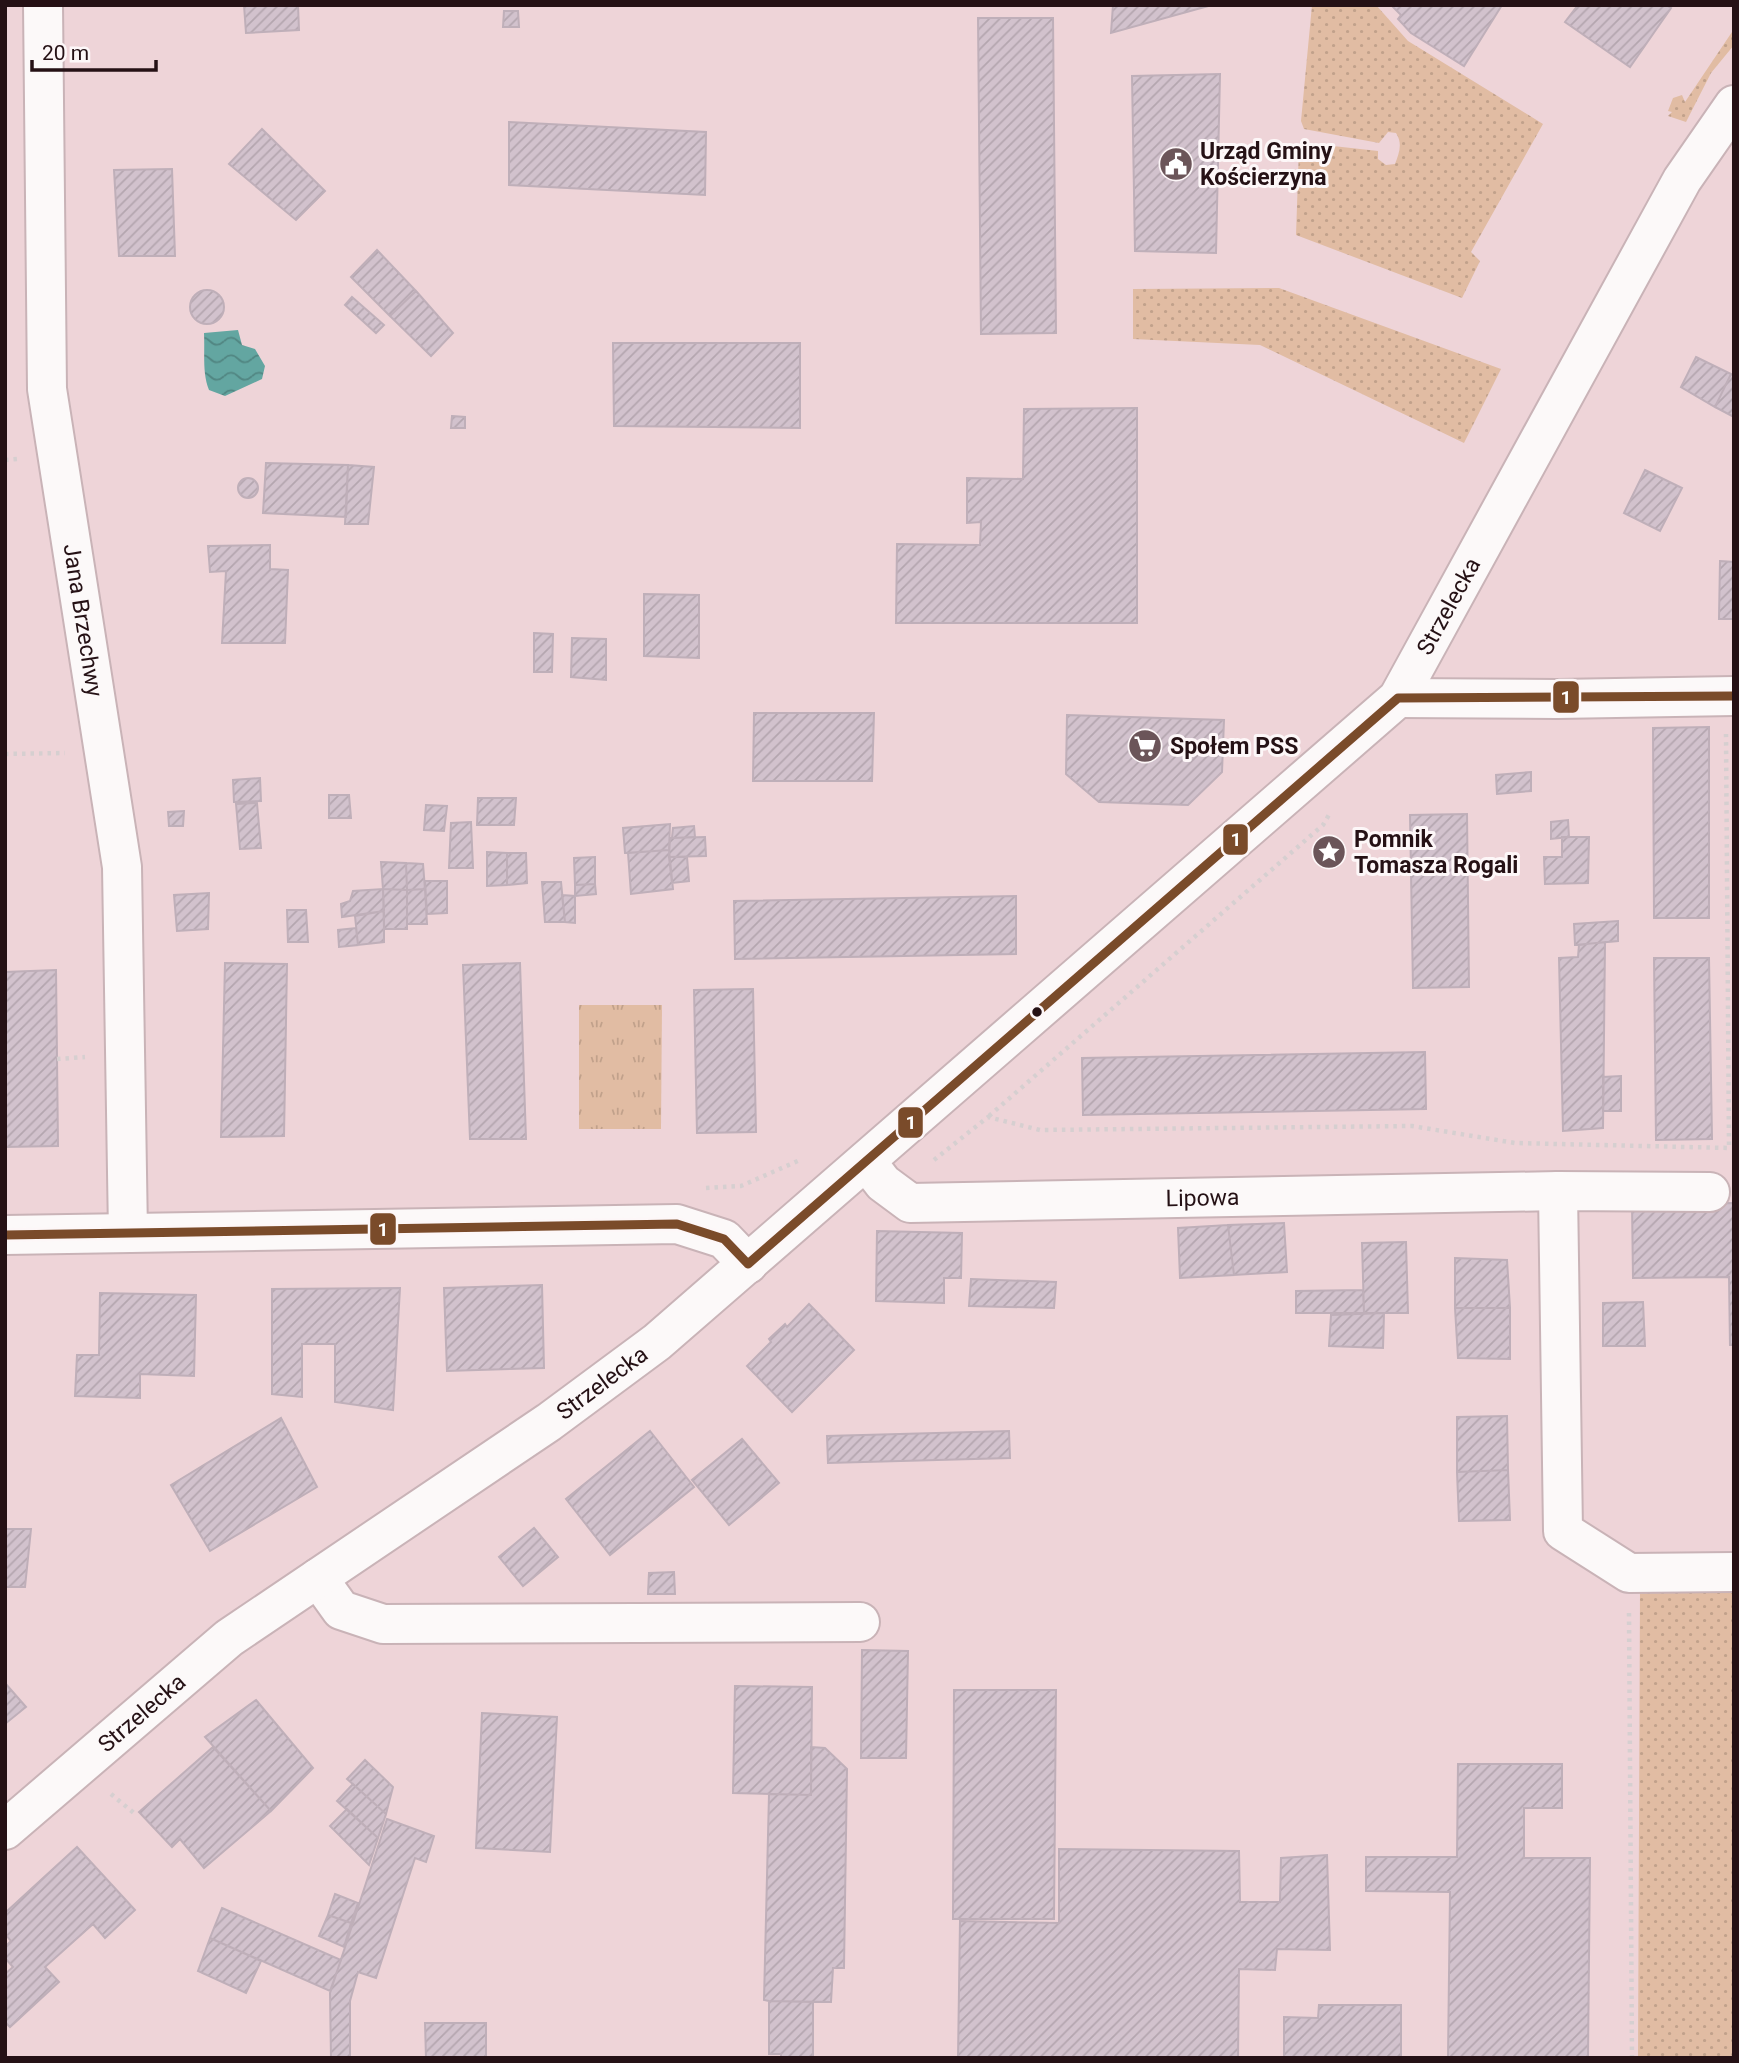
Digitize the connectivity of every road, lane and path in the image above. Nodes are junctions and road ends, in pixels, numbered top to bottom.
1 (43, 5) edge
2 (1734, 105) edge
3 (1398, 698) junction
4 (1730, 708) edge
5 (70, 752) dead end
6 (5, 754) edge
7 (92, 1057) dead end
8 (57, 1059) dead end
9 (1729, 1148) junction
10 (1734, 1153) edge
11 (811, 1155) dead end
12 (866, 1161) junction
13 (701, 1189) dead end
14 (1558, 1191) junction
15 (1710, 1192) dead end
16 (893, 1193) junction
17 (128, 1233) junction
18 (5, 1235) edge
19 (748, 1264) junction
20 (1734, 1572) edge
21 (1629, 1573) junction
22 (318, 1578) junction
23 (860, 1622) dead end
24 (102, 1787) dead end
25 (135, 1814) dead end
26 (5, 1830) edge
27 (1632, 2058) edge

1 - 17 street, Jana Brzechwy
2 - 3 street, Strzelecka
3 - 4 street
3 - 12 street, Strzelecka
4 - 9 path
5 - 6 path
7 - 8 path
9 - 10 path
9 - 16 path
11 - 13 path
12 - 16 street
12 - 19 street, Strzelecka
14 - 15 street, Lipowa
14 - 16 street, Lipowa
14 - 21 street
17 - 18 street
17 - 19 street
19 - 22 street, Strzelecka
20 - 21 street
21 - 27 path
22 - 23 street
22 - 26 street, Strzelecka
24 - 25 path

